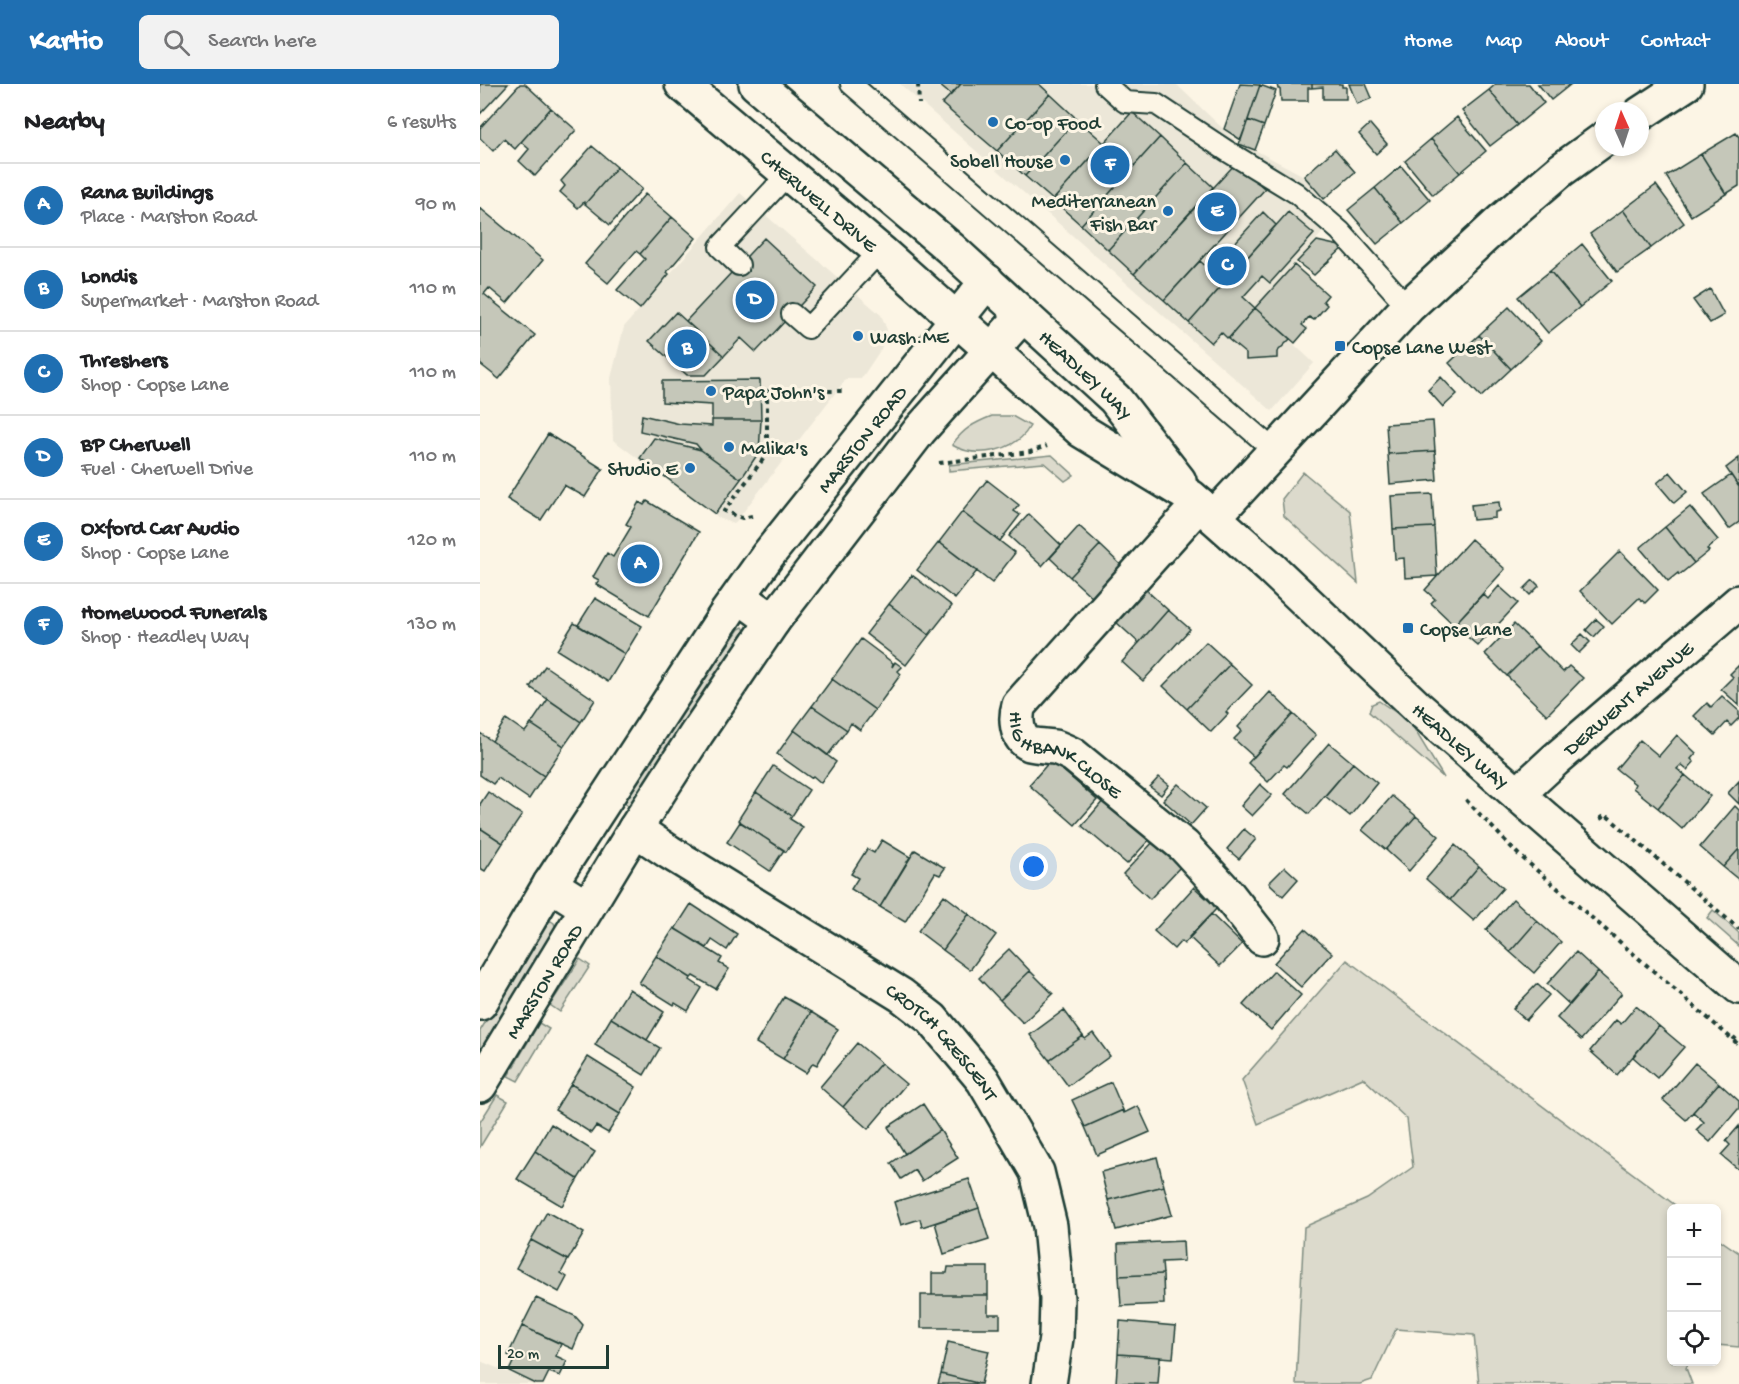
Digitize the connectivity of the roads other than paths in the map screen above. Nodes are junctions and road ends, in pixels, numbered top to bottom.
1 (851, 84) edge
2 (1105, 84) edge
3 (1686, 84) edge
4 (763, 86) edge
5 (698, 89) edge
6 (1649, 108) edge
7 (734, 128) junction
8 (1595, 146) edge
9 (788, 174) junction
10 (880, 251) junction
11 (739, 265) dead end
12 (978, 273) junction
13 (1408, 307) junction
14 (792, 314) dead end
15 (1023, 315) junction
16 (957, 319) junction
17 (991, 350) junction
18 (1276, 452) junction
19 (1201, 506) junction
20 (740, 597) junction
21 (1739, 602) edge
22 (773, 621) junction
23 (1518, 794) junction
24 (635, 829) junction
25 (550, 884) junction
26 (586, 907) junction
27 (1262, 938) dead end
28 (1739, 987) edge
29 (480, 1003) edge
30 (480, 1085) edge
31 (1049, 1384) edge

1 - 18 lane
2 - 13 lane
3 - 6 main road
4 - 7 main road
4 - 12 main road
5 - 7 main road, CHERWELL DRIVE
7 - 9 main road, CHERWELL DRIVE
8 - 13 main road
9 - 10 main road, CHERWELL DRIVE
9 - 11 lane
10 - 14 lane
10 - 16 main road, CHERWELL DRIVE
12 - 15 main road, HEADLEY WAY
12 - 16 main road, MARSTON ROAD
13 - 18 main road
15 - 17 main road, MARSTON ROAD
15 - 19 main road, HEADLEY WAY
16 - 17 main road, HEADLEY WAY
16 - 20 main road, MARSTON ROAD
17 - 19 main road, HEADLEY WAY
17 - 22 main road, MARSTON ROAD
18 - 19 main road
19 - 23 main road, HEADLEY WAY
19 - 27 main road, HIGHBANK CLOSE
20 - 22 main road
20 - 25 main road, MARSTON ROAD
21 - 23 main road, DERWENT AVENUE
22 - 24 main road, MARSTON ROAD
23 - 28 main road, HEADLEY WAY
24 - 26 main road, MARSTON ROAD
24 - 31 main road, CROTCH CRESCENT
25 - 26 main road, MARSTON ROAD
25 - 29 main road, MARSTON ROAD
26 - 30 main road, MARSTON ROAD

